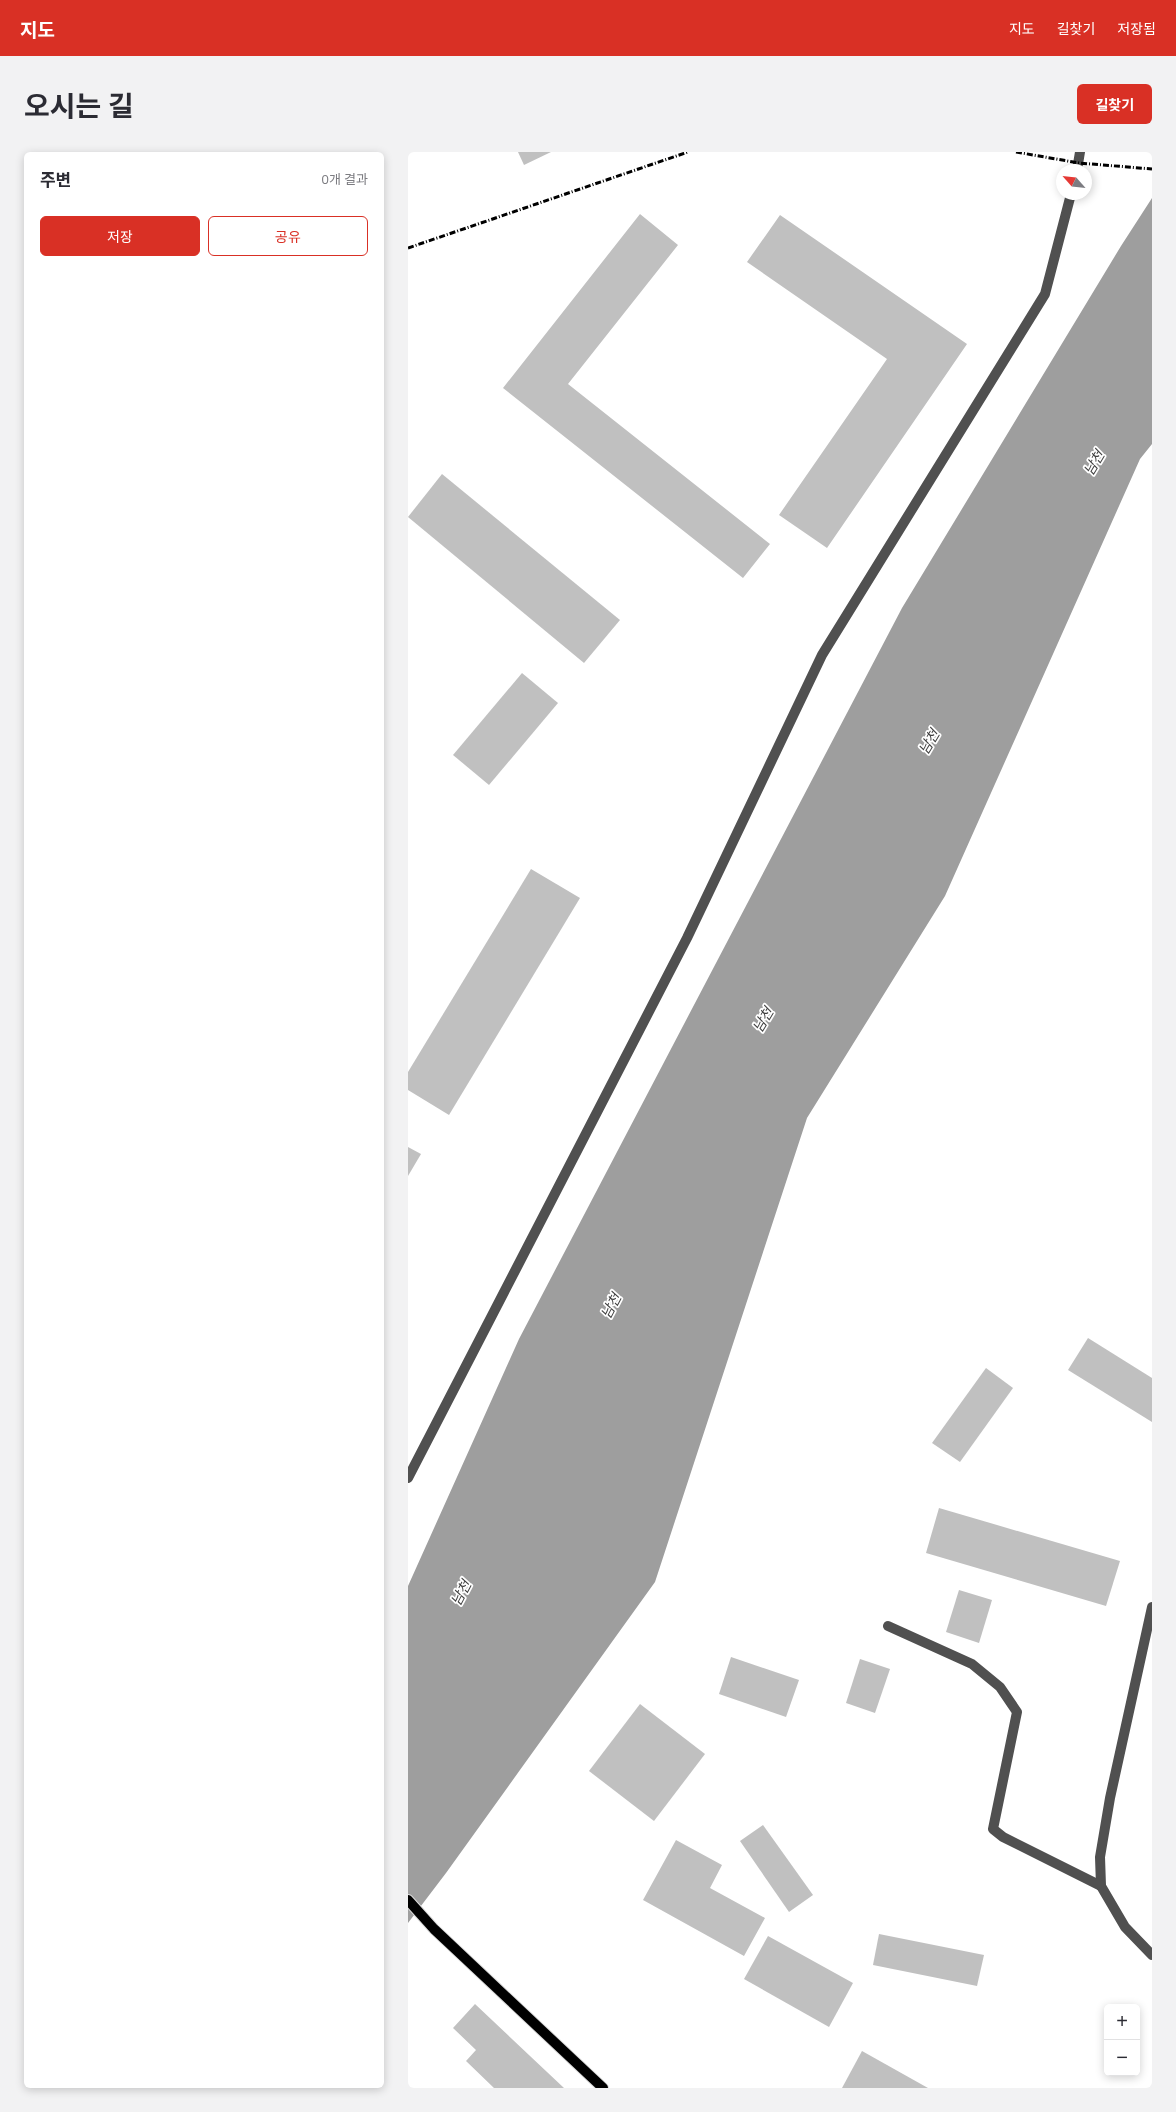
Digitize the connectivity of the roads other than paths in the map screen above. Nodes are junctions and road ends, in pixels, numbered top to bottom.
1 (1080, 152) edge
2 (1078, 164) edge
3 (1069, 200) edge
4 (408, 1478) edge
5 (1152, 1608) edge
6 (888, 1626) dead end
7 (1100, 1886) junction
8 (408, 1900) edge
9 (1152, 1955) edge
10 (603, 2088) edge

1 - 2 street
3 - 4 street
5 - 7 street
6 - 7 street
7 - 9 street
8 - 10 main road

